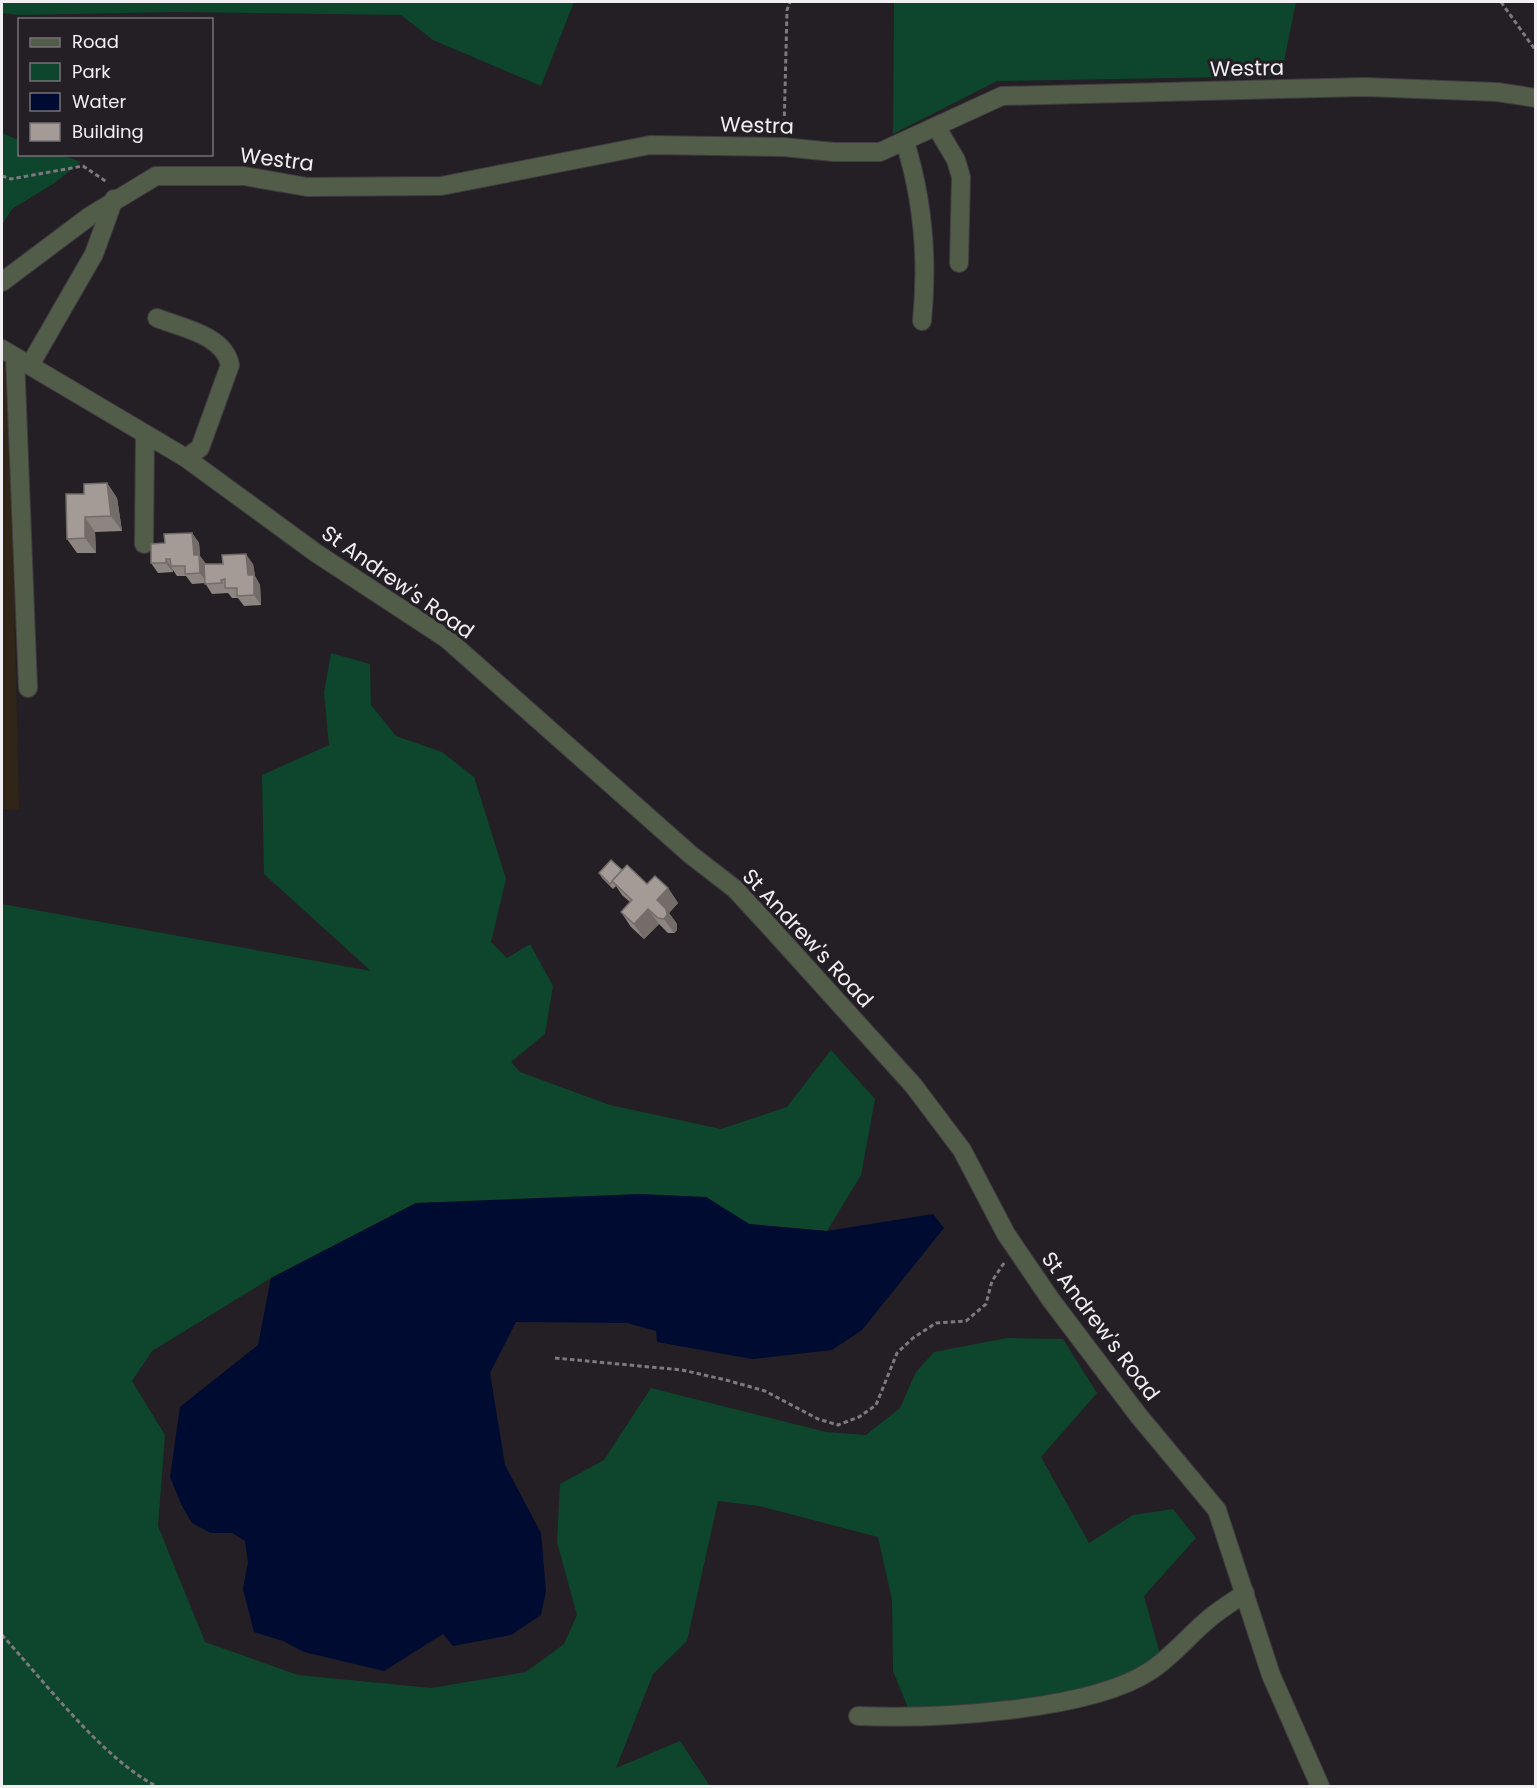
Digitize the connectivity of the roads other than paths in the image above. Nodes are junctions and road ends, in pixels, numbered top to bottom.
1 (1536, 98) edge
2 (937, 128) junction
3 (905, 142) junction
4 (119, 196) junction
5 (959, 263) dead end
6 (2, 282) edge
7 (157, 318) dead end
8 (922, 321) dead end
9 (15, 357) edge
10 (146, 434) junction
11 (186, 458) junction
12 (144, 544) dead end
13 (28, 688) dead end
14 (1245, 1593) junction
15 (858, 1716) dead end
16 (1320, 1786) edge

1 - 2 street, Westra
2 - 3 street, Westra
2 - 5 street
3 - 4 street, Westra
3 - 8 street
4 - 6 street, Westra
4 - 9 street
7 - 11 street
9 - 10 street, St Andrew's Road
9 - 13 street
10 - 11 street, St Andrew's Road
10 - 12 street
11 - 14 street, St Andrew's Road
14 - 15 street
14 - 16 street, St Andrew's Road

